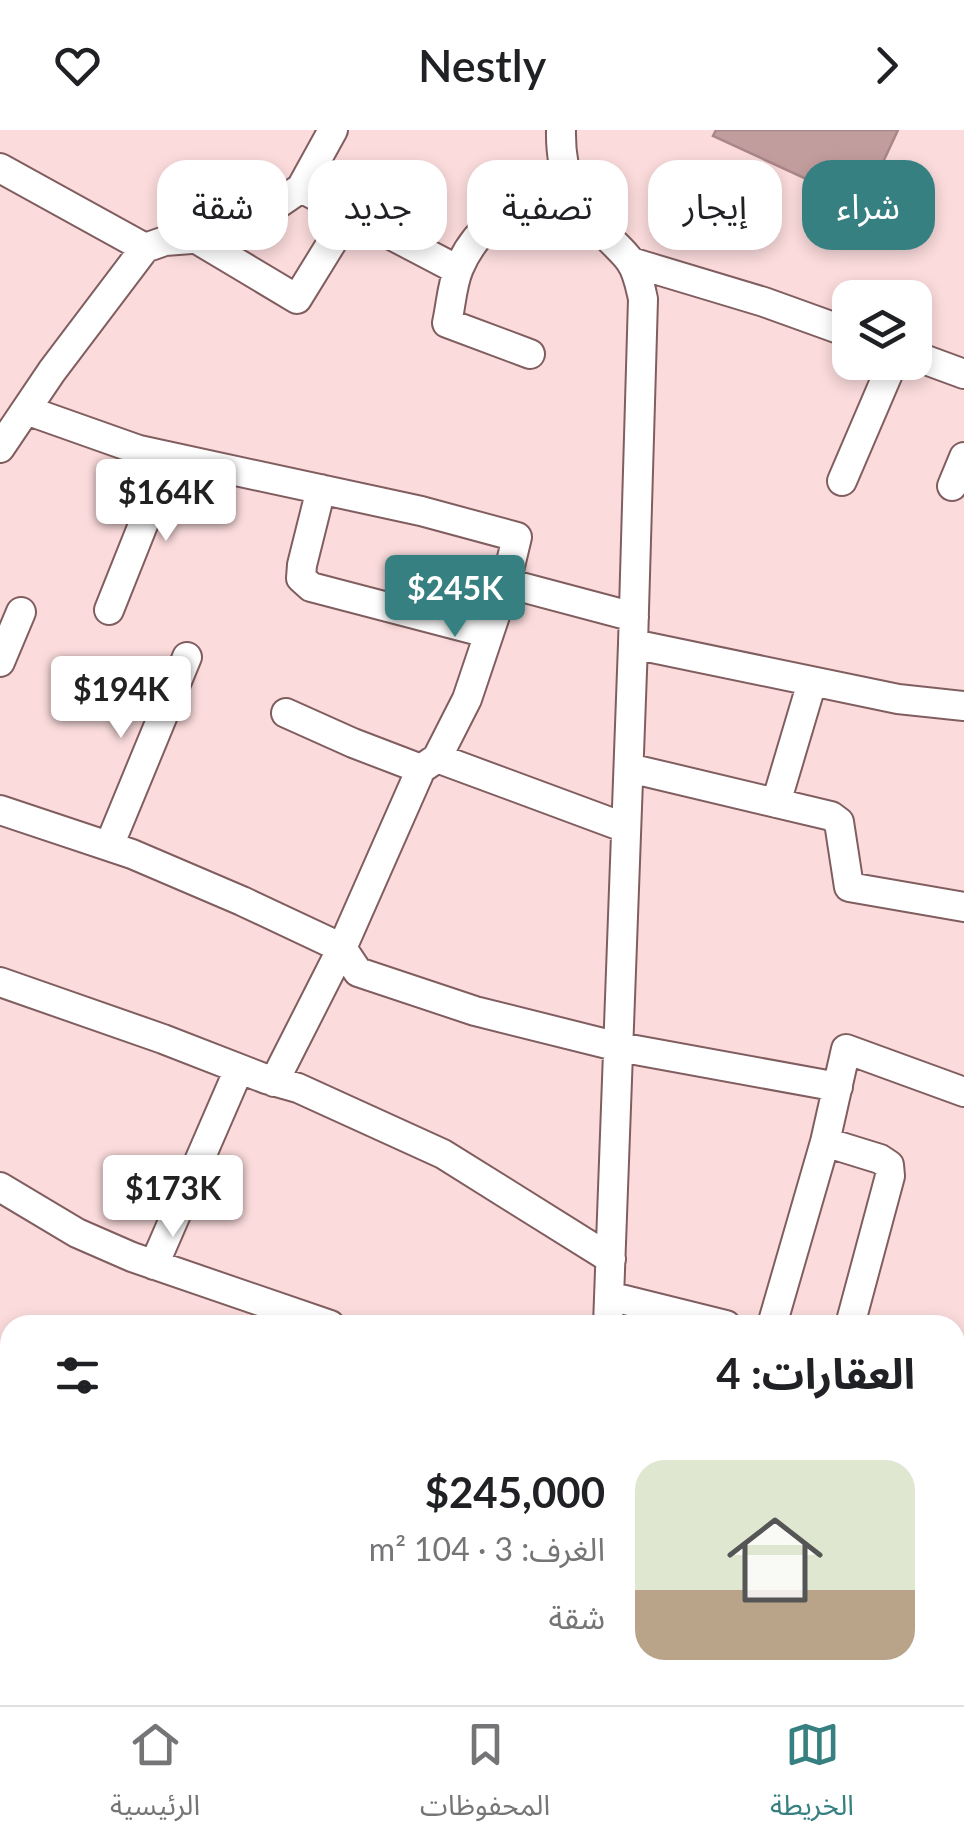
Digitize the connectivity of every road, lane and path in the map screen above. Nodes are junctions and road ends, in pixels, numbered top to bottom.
1 (333, 130) edge
2 (561, 130) edge
3 (562, 160) edge
4 (0, 168) edge
5 (301, 188) junction
6 (308, 191) edge
7 (288, 197) edge
8 (157, 244) edge
9 (145, 248) junction
10 (214, 250) edge
11 (327, 250) edge
12 (421, 250) edge
13 (469, 250) edge
14 (621, 250) edge
15 (632, 262) junction
16 (458, 270) junction
17 (832, 327) edge
18 (530, 354) dead end
19 (932, 362) edge
20 (964, 374) edge
21 (885, 380) edge
22 (26, 410) junction
23 (0, 448) edge
24 (170, 457) junction
25 (964, 457) edge
26 (842, 481) dead end
27 (952, 486) dead end
28 (321, 490) junction
29 (506, 583) junction
30 (108, 610) dead end
31 (21, 612) dead end
32 (633, 630) junction
33 (488, 633) junction
34 (187, 657) dead end
35 (0, 662) edge
36 (812, 682) junction
37 (964, 706) edge
38 (286, 713) dead end
39 (429, 764) junction
40 (629, 768) junction
41 (776, 803) junction
42 (0, 810) edge
43 (626, 828) junction
44 (109, 846) junction
45 (964, 907) edge
46 (342, 948) junction
47 (0, 982) edge
48 (618, 1048) junction
49 (239, 1068) junction
50 (274, 1082) junction
51 (838, 1086) junction
52 (964, 1092) edge
53 (825, 1142) junction
54 (0, 1187) edge
55 (611, 1259) junction
56 (154, 1264) junction
57 (610, 1296) junction
58 (301, 1315) edge
59 (609, 1315) edge
60 (686, 1315) edge
61 (775, 1315) edge
62 (853, 1315) edge

1 - 5 street
2 - 3 street
4 - 9 street
5 - 6 street
5 - 7 street
8 - 9 street
9 - 22 street
10 - 11 street
12 - 16 street
13 - 16 street
14 - 15 street
15 - 17 street
15 - 32 street
16 - 18 street
19 - 20 street
21 - 26 street
22 - 23 street
22 - 24 street
24 - 28 street
24 - 30 street
25 - 27 street
28 - 29 street
28 - 33 street
29 - 32 street
29 - 33 street
31 - 35 street
32 - 36 street
32 - 40 street
33 - 39 street
34 - 44 street
36 - 37 street
36 - 41 street
38 - 39 street
39 - 43 street
39 - 46 street
40 - 41 street
40 - 43 street
41 - 45 street
42 - 44 street
43 - 48 street
44 - 46 street
46 - 48 street
46 - 50 street
47 - 49 street
48 - 51 street
48 - 55 street
49 - 50 street
49 - 56 street
50 - 55 street
51 - 52 street
51 - 53 street
53 - 61 street
53 - 62 street
54 - 56 street
55 - 57 street
56 - 58 street
57 - 59 street
57 - 60 street

